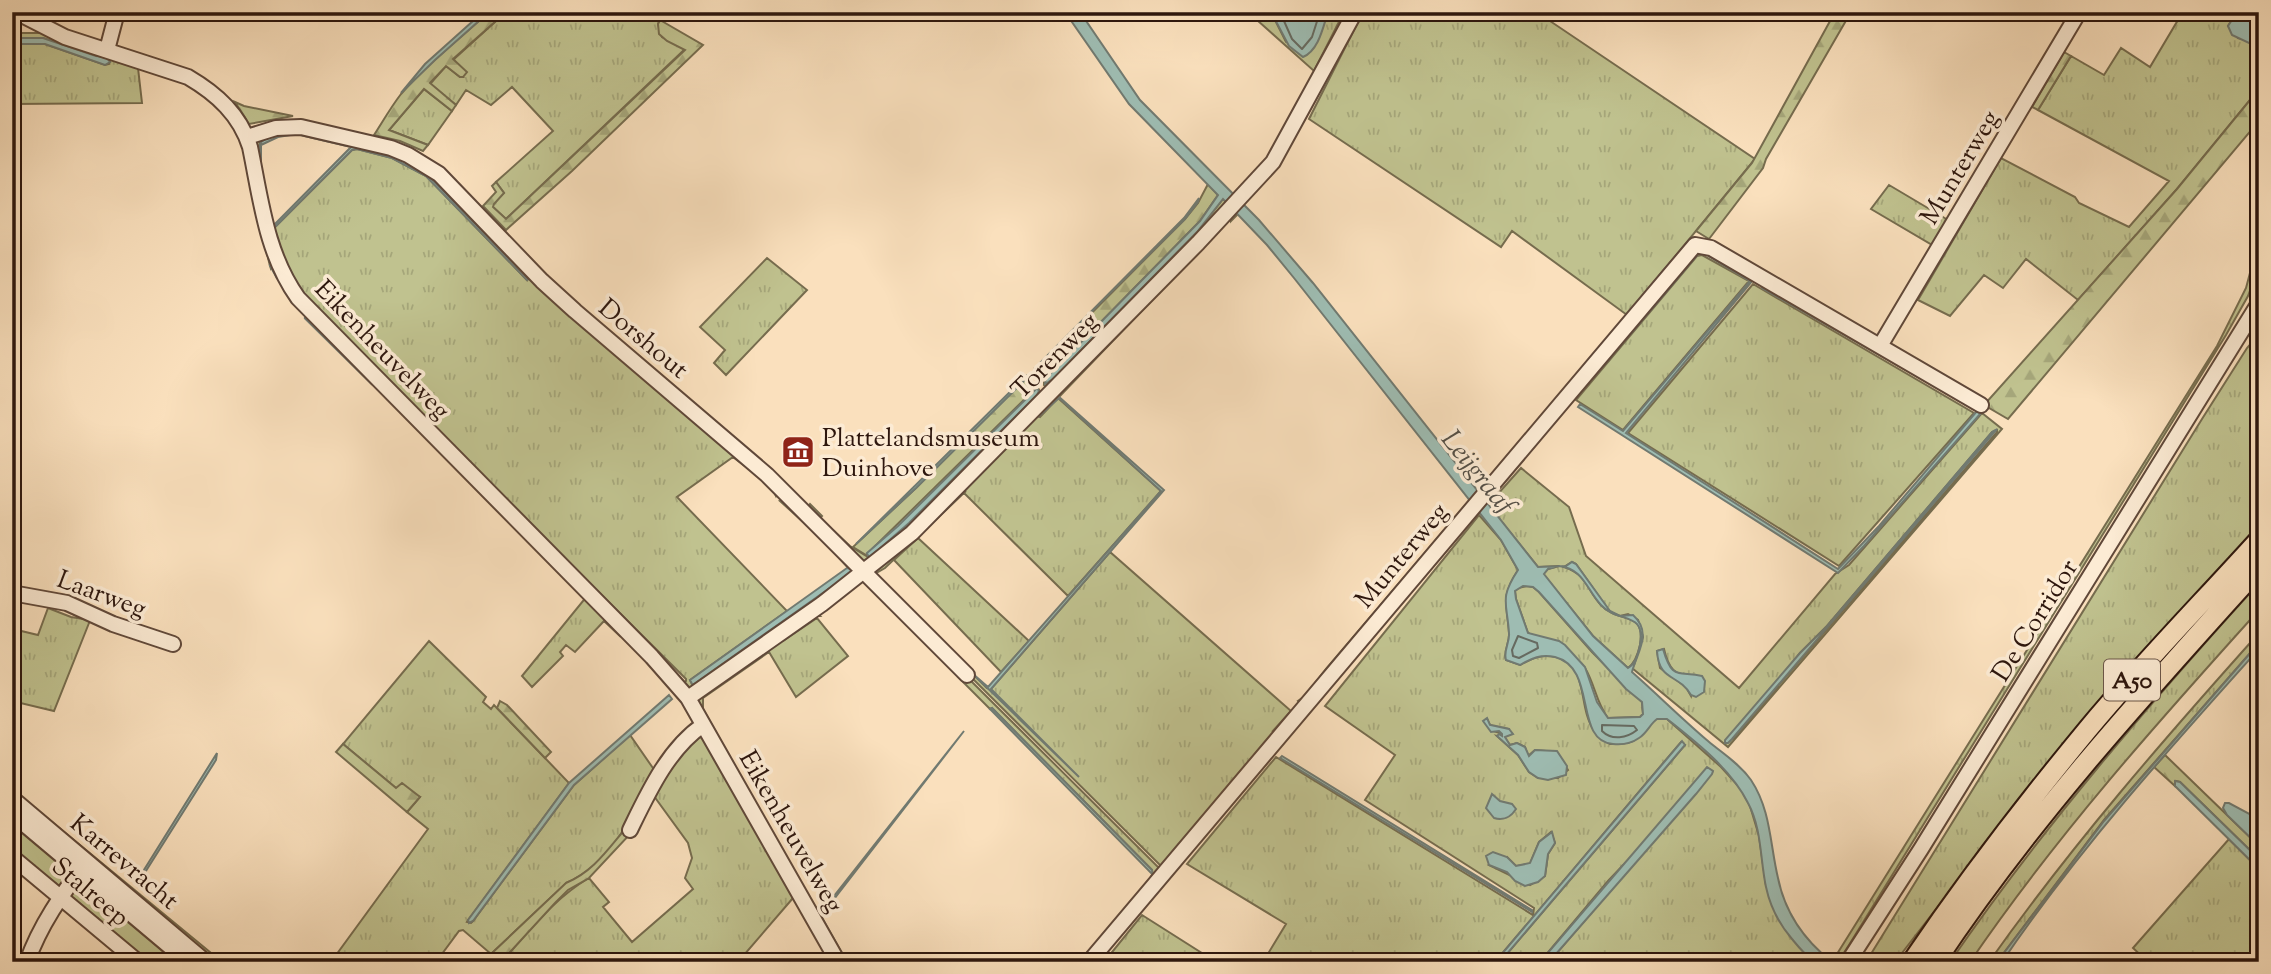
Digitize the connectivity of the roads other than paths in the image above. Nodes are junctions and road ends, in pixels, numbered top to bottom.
1 (16, 12) edge
2 (117, 12) edge
3 (1355, 12) edge
4 (2079, 12) edge
5 (107, 50) junction
6 (247, 137) junction
7 (2258, 304) edge
8 (1880, 346) junction
9 (1981, 405) dead end
10 (2259, 540) edge
11 (2259, 568) edge
12 (864, 572) junction
13 (12, 593) edge
14 (173, 645) dead end
15 (967, 675) dead end
16 (688, 698) junction
17 (703, 725) junction
18 (12, 798) edge
19 (12, 814) edge
20 (630, 830) dead end
21 (12, 857) edge
22 (84, 866) junction
23 (60, 897) junction
24 (27, 962) edge
25 (138, 962) edge
26 (188, 962) edge
27 (206, 962) edge
28 (838, 962) edge
29 (1090, 962) edge
30 (1848, 962) edge
31 (1913, 962) edge
32 (1935, 962) edge

1 - 5 street, Eikenheuvelweg
2 - 5 street
3 - 12 street, Torenweg
4 - 8 street, Munterweg
5 - 6 street, Eikenheuvelweg
6 - 12 street, Dorshout
6 - 16 street, Eikenheuvelweg
7 - 30 street, De Corridor
8 - 9 street, Munterweg
8 - 29 street, Munterweg
10 - 31 highway, A50
11 - 32 highway, A50
12 - 15 street, Dorshout
12 - 16 street, Torenweg
13 - 14 street, Laarweg
16 - 17 street, Eikenheuvelweg
17 - 20 street
17 - 28 street, Eikenheuvelweg
18 - 22 street, Karrevracht
19 - 22 street, Karrevracht
21 - 23 street, Stalreep
22 - 23 street
22 - 26 street, Karrevracht
22 - 27 street, Karrevracht
23 - 24 street
23 - 25 street, Stalreep

